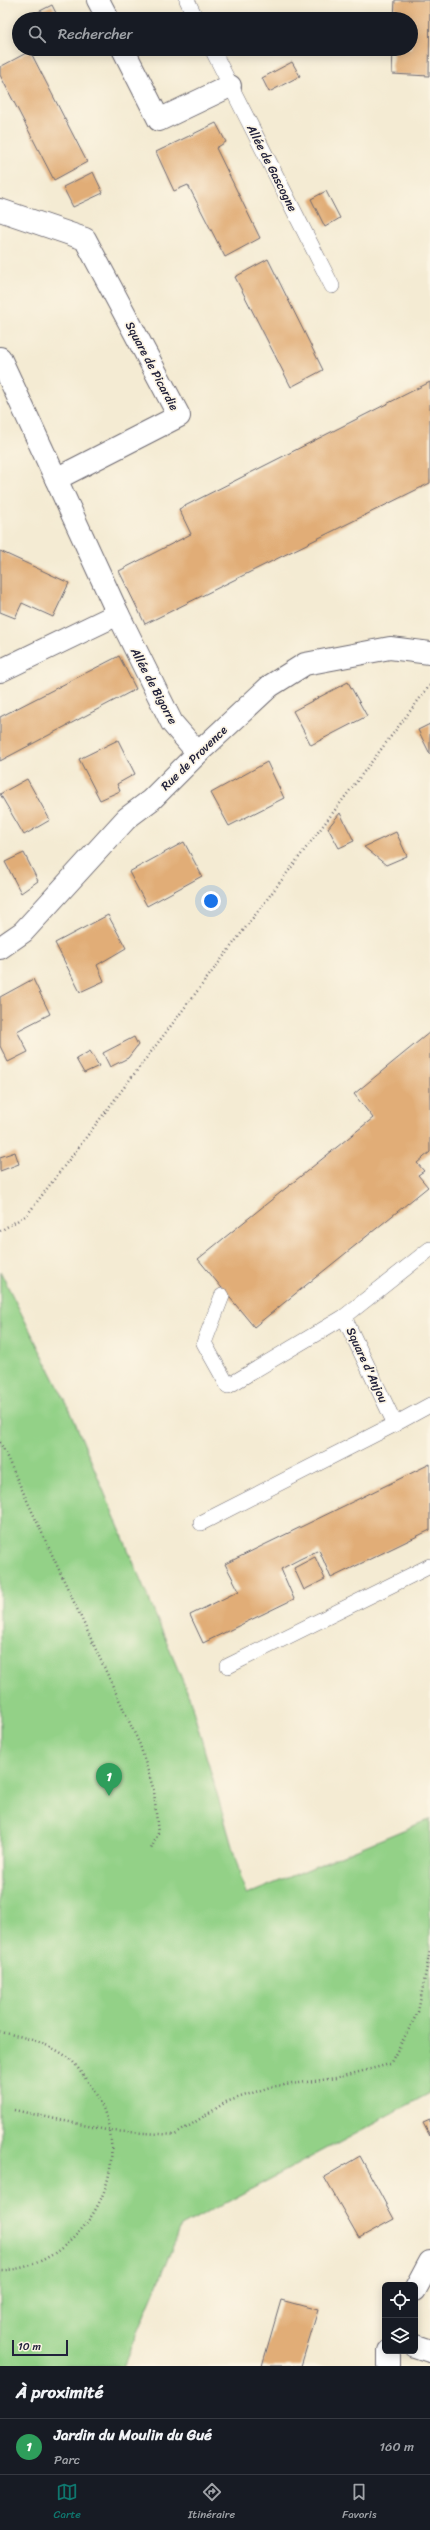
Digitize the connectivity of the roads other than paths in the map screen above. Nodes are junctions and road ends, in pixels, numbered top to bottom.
1 (98, 0) edge
2 (187, 0) edge
3 (104, 12) edge
4 (193, 12) edge
5 (127, 56) edge
6 (215, 56) edge
7 (230, 86) junction
8 (0, 210) edge
9 (332, 286) dead end
10 (0, 358) edge
11 (56, 479) junction
12 (118, 614) junction
13 (430, 653) edge
14 (0, 671) edge
15 (198, 753) junction
16 (0, 948) edge
17 (430, 1249) edge
18 (222, 1296) dead end
19 (344, 1317) junction
20 (430, 1405) edge
21 (395, 1424) junction
22 (201, 1523) dead end
23 (430, 1566) edge
24 (228, 1666) dead end
25 (430, 2262) edge
26 (418, 2284) edge
27 (418, 2347) edge
28 (430, 2351) edge
29 (389, 2354) edge
30 (389, 2366) edge

1 - 3 street
2 - 4 lane
5 - 7 street
6 - 7 lane, Allée de Gascogne
7 - 9 lane, Allée de Gascogne
8 - 11 street, Square de Picardie
10 - 11 street
11 - 12 street, Allée de Bigorre
12 - 14 street
12 - 15 street, Allée de Bigorre
13 - 15 street, Rue de Provence
15 - 16 street, Rue de Provence
17 - 19 lane, Square d'Anjou
18 - 19 lane
19 - 21 lane, Square d'Anjou
20 - 21 lane
21 - 22 lane
23 - 24 lane
25 - 26 street
27 - 28 street
29 - 30 street

